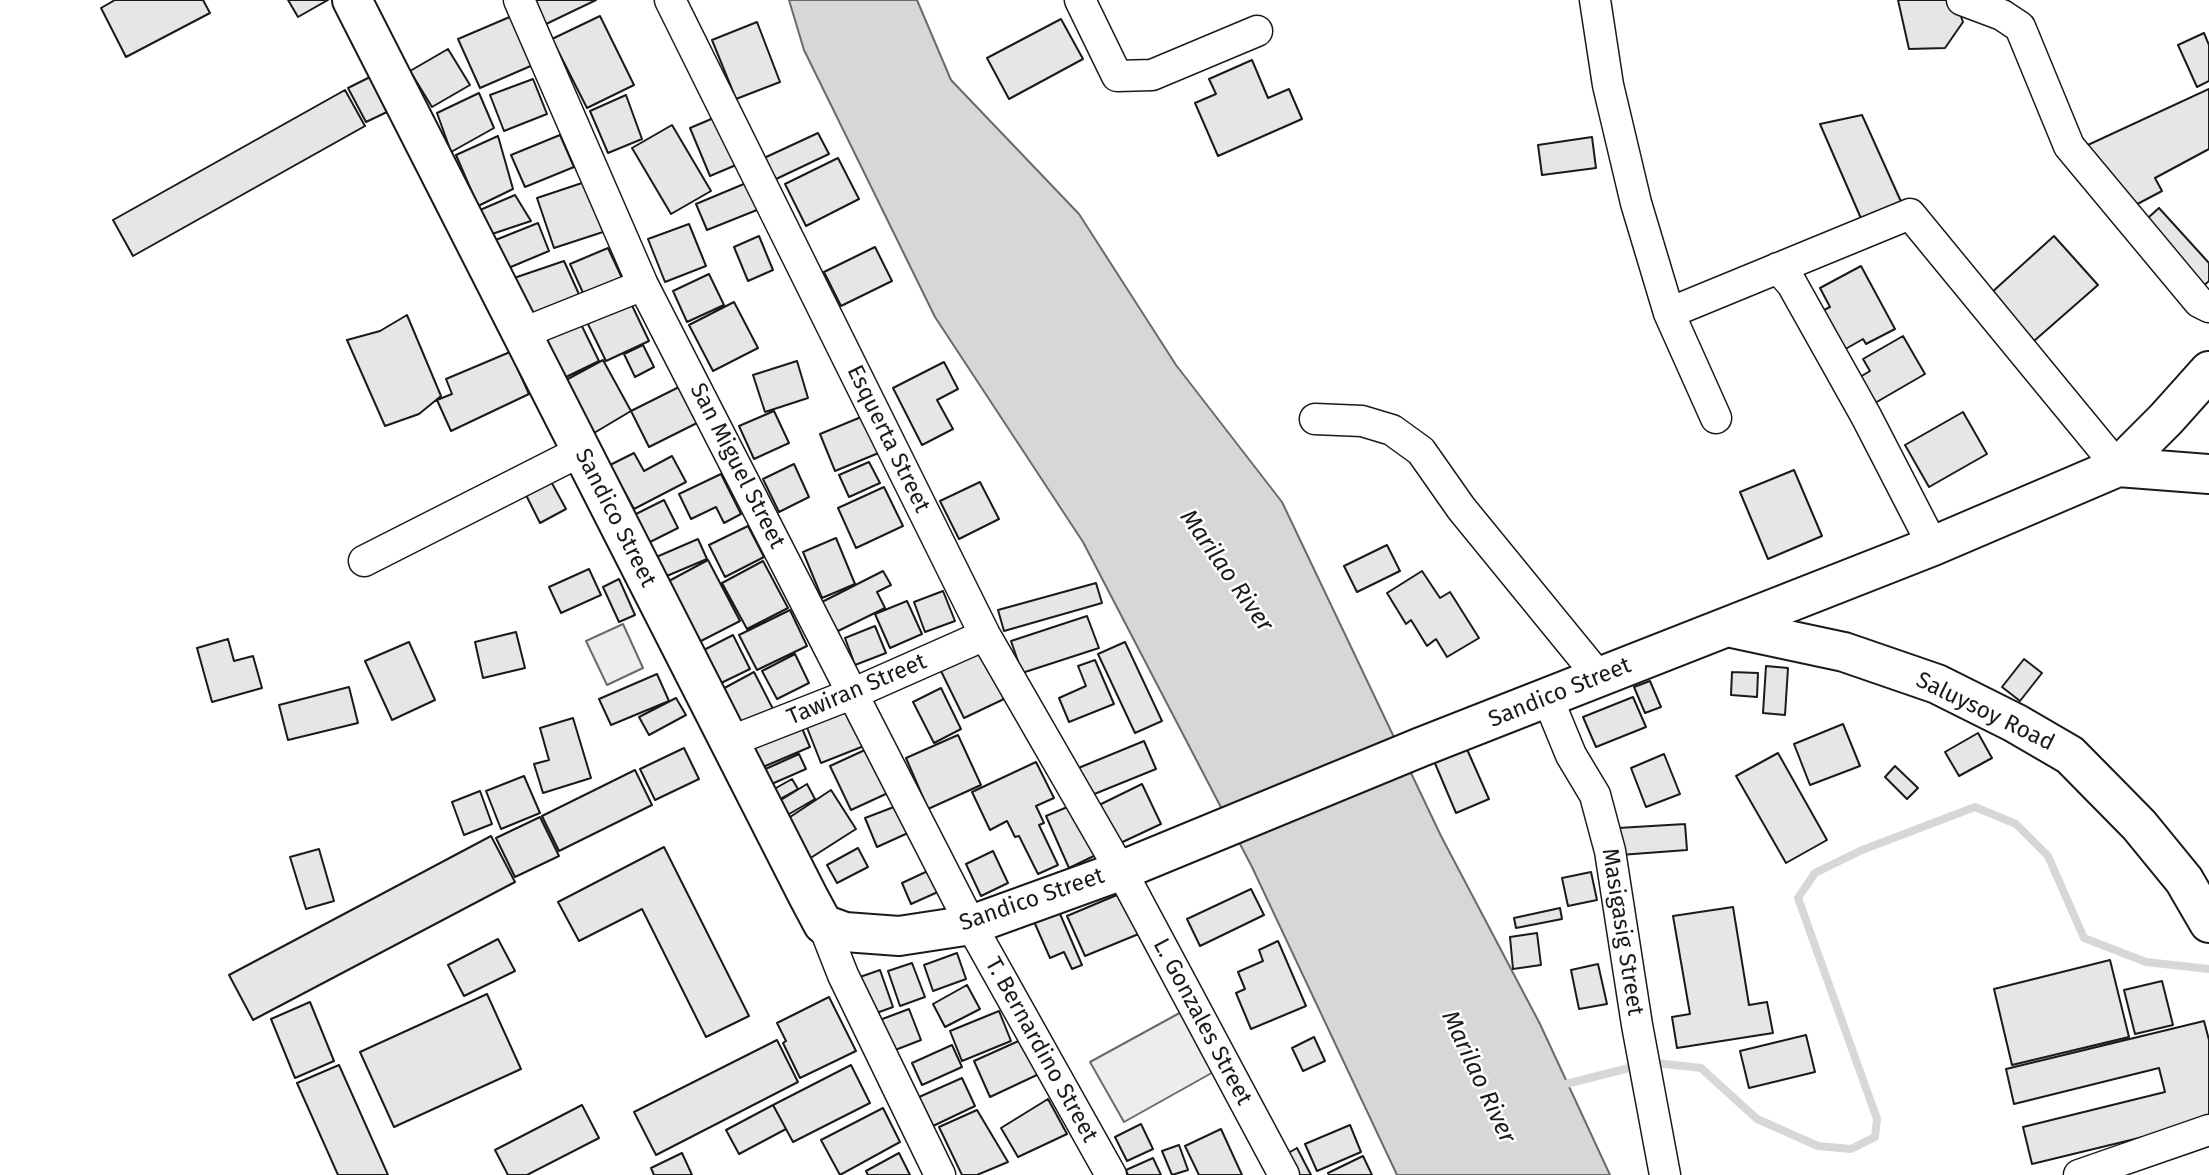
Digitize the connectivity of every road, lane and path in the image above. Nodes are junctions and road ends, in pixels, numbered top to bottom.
1 (519, 0) edge
2 (670, 0) edge
3 (1080, 0) edge
4 (1595, 0) edge
5 (1962, 0) edge
6 (360, 2) edge
7 (1257, 32) dead end
8 (1778, 268) junction
9 (643, 285) junction
10 (2209, 307) edge
11 (1669, 313) junction
12 (523, 332) junction
13 (2209, 371) edge
14 (1315, 418) dead end
15 (1716, 418) dead end
16 (581, 451) junction
17 (2118, 467) junction
18 (2209, 474) edge
19 (1933, 546) junction
20 (364, 561) dead end
21 (1727, 627) junction
22 (985, 635) junction
23 (1599, 677) junction
24 (854, 693) junction
25 (1548, 699) junction
26 (729, 742) junction
27 (1120, 871) junction
28 (2209, 923) edge
29 (823, 924) junction
30 (971, 925) junction
31 (2209, 1130) edge
32 (940, 1175) edge
33 (1111, 1175) edge
34 (1284, 1175) edge
35 (1665, 1175) edge
36 (2079, 1175) edge

1 - 9 street, San Miguel Street
2 - 22 street, Esquerta Street
3 - 7 street
4 - 11 street
5 - 10 street
6 - 12 main road, Sandico Street
8 - 11 street
8 - 17 street
8 - 19 street
9 - 12 street
9 - 24 street, San Miguel Street
11 - 15 street
12 - 16 main road, Sandico Street
13 - 17 main road, Sandico Street
14 - 23 street
16 - 20 street
16 - 26 main road, Sandico Street
17 - 18 main road, Sandico Street
17 - 19 main road, Sandico Street
19 - 21 main road, Sandico Street
21 - 23 main road, Sandico Street
21 - 28 main road, Saluysoy Road
22 - 24 street, Tawiran Street
22 - 27 street, Esquerta Street
23 - 25 main road, Sandico Street
24 - 26 street, Tawiran Street
24 - 30 street, San Miguel Street
25 - 27 main road, Sandico Street
25 - 35 street, Masigasig Street
26 - 29 main road, Sandico Street
27 - 30 main road, Sandico Street
27 - 34 street, L. Gonzales Street
29 - 30 main road, Sandico Street
29 - 32 street
30 - 33 street, T. Bernardino Street
31 - 36 street

